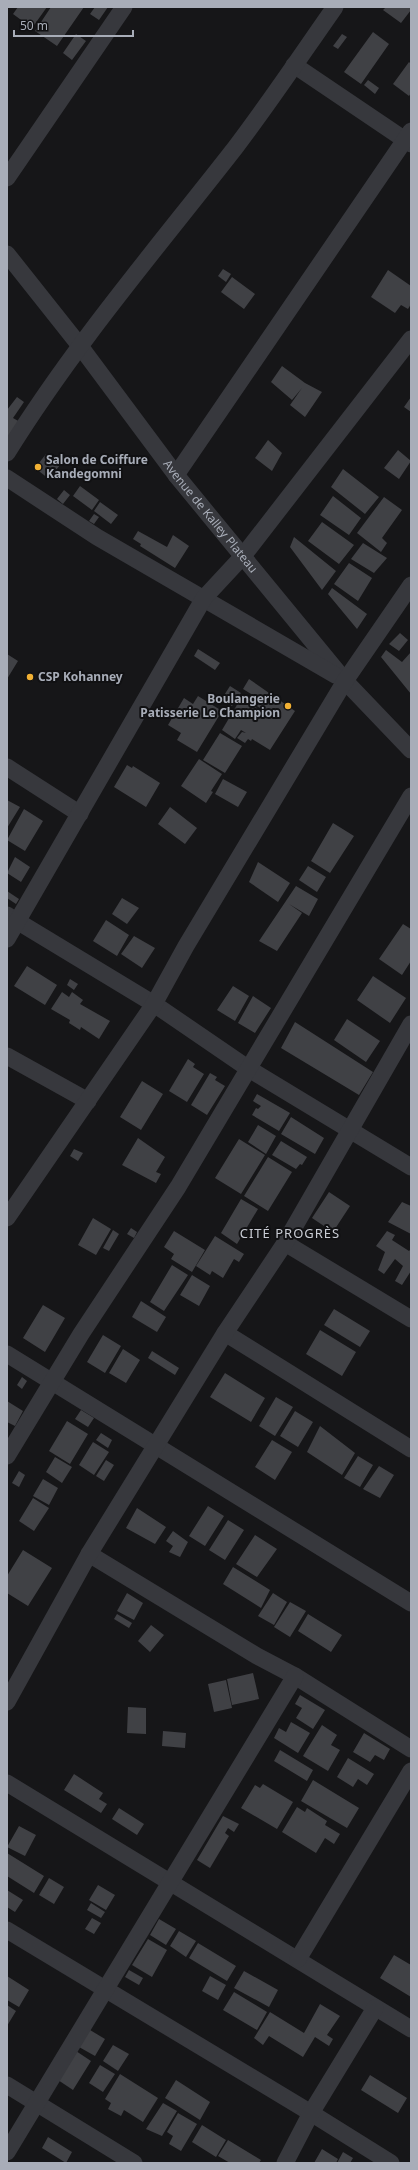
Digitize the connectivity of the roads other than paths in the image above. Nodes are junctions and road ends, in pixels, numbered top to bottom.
1 (124, 7) edge
2 (335, 7) edge
3 (294, 65) junction
4 (409, 139) edge
5 (7, 178) edge
6 (7, 254) edge
7 (411, 339) edge
8 (80, 346) junction
9 (7, 453) edge
10 (176, 475) junction
11 (7, 478) edge
12 (243, 556) junction
13 (411, 585) edge
14 (204, 598) junction
15 (345, 681) junction
16 (411, 750) edge
17 (7, 767) edge
18 (411, 796) edge
19 (80, 814) junction
20 (13, 918) edge
21 (7, 939) edge
22 (154, 1004) junction
23 (410, 1027) edge
24 (7, 1056) edge
25 (249, 1069) junction
26 (88, 1101) junction
27 (348, 1131) junction
28 (411, 1167) edge
29 (7, 1218) edge
30 (285, 1243) junction
31 (411, 1319) edge
32 (225, 1334) junction
33 (7, 1354) edge
34 (52, 1381) junction
35 (155, 1445) junction
36 (411, 1449) edge
37 (7, 1456) edge
38 (89, 1554) junction
39 (411, 1603) edge
40 (295, 1676) junction
41 (7, 1702) edge
42 (411, 1749) edge
43 (411, 1771) edge
44 (7, 1783) edge
45 (171, 1882) junction
46 (7, 1930) edge
47 (298, 1959) junction
48 (106, 1989) junction
49 (375, 2008) junction
50 (411, 2029) edge
51 (7, 2085) edge
52 (37, 2103) junction
53 (312, 2113) junction
54 (7, 2152) edge
55 (128, 2161) edge
56 (285, 2163) edge
57 (391, 2163) edge

1 - 5 street
2 - 3 street
3 - 4 street
3 - 8 street
4 - 10 street
6 - 8 street, Avenue de Kalley Plateau
7 - 12 street
8 - 9 street
8 - 10 street, Avenue de Kalley Plateau
10 - 12 street, Avenue de Kalley Plateau
11 - 14 street
12 - 14 street
12 - 15 street, Avenue de Kalley Plateau
13 - 15 street
14 - 15 street
14 - 19 street
15 - 16 street, Avenue de Kalley Plateau
15 - 22 street
17 - 19 street
18 - 25 street
19 - 20 street
20 - 21 street
20 - 22 street
22 - 25 street
22 - 26 street
23 - 27 street
24 - 26 street
25 - 27 street
25 - 34 street
26 - 29 street
27 - 28 street
27 - 30 street
30 - 31 street
30 - 32 street
32 - 35 street
32 - 36 street
33 - 34 street
34 - 35 street
34 - 37 street
35 - 38 street
35 - 39 street
38 - 40 street
38 - 41 street
40 - 42 street
40 - 45 street
43 - 47 street
44 - 45 street
45 - 47 street
45 - 48 street
46 - 48 street
47 - 49 street
48 - 52 street
48 - 53 street
49 - 50 street
49 - 53 street
51 - 52 street
52 - 54 street
52 - 55 street
53 - 56 street
53 - 57 street

